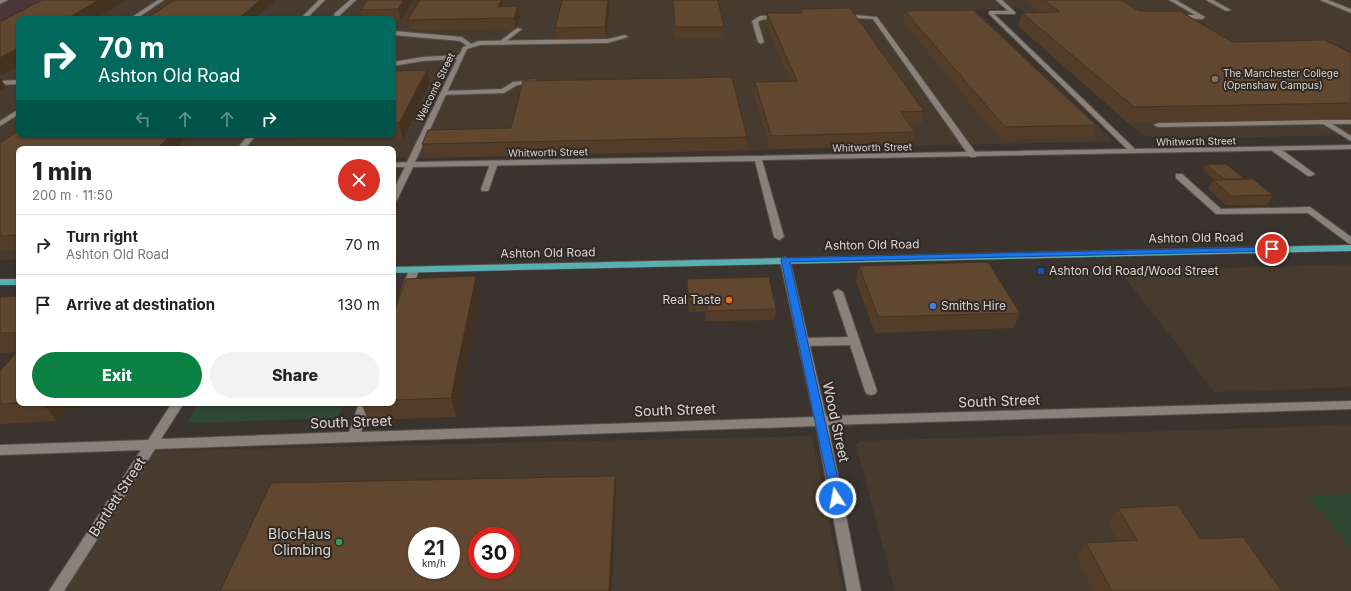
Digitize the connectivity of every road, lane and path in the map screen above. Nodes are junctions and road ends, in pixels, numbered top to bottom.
1 (5, 0) edge
2 (161, 0) edge
3 (322, 0) edge
4 (353, 0) edge
5 (999, 0) edge
6 (1172, 0) edge
7 (1208, 0) edge
8 (1323, 0) edge
9 (0, 2) edge
10 (1228, 10) dead end
11 (1351, 11) edge
12 (137, 16) edge
13 (305, 16) edge
14 (337, 16) edge
15 (835, 16) edge
16 (782, 17) edge
17 (1167, 17) edge
18 (520, 29) dead end
19 (396, 33) edge
20 (625, 37) dead end
21 (761, 42) dead end
22 (501, 43) junction
23 (471, 46) junction
24 (460, 57) junction
25 (396, 64) edge
26 (542, 81) edge
27 (0, 82) edge
28 (16, 82) edge
29 (443, 93) junction
30 (16, 113) edge
31 (1324, 122) junction
32 (1351, 122) edge
33 (0, 124) edge
34 (1158, 125) edge
35 (250, 138) edge
36 (1351, 139) edge
37 (243, 146) edge
38 (1351, 147) edge
39 (1275, 149) junction
40 (1134, 152) junction
41 (973, 155) junction
42 (758, 159) junction
43 (494, 163) junction
44 (396, 165) edge
45 (409, 165) junction
46 (1311, 174) dead end
47 (1179, 176) dead end
48 (486, 189) dead end
49 (396, 193) edge
50 (779, 238) dead end
51 (1351, 241) edge
52 (1351, 248) edge
53 (785, 260) junction
54 (396, 270) edge
55 (414, 270) junction
56 (0, 282) edge
57 (16, 282) edge
58 (838, 292) dead end
59 (403, 301) edge
60 (854, 341) junction
61 (804, 342) junction
62 (871, 391) dead end
63 (1351, 405) edge
64 (176, 406) edge
65 (364, 406) edge
66 (821, 421) junction
67 (353, 437) junction
68 (150, 445) junction
69 (0, 450) edge
70 (56, 591) edge
71 (854, 591) edge

1 - 9 street
2 - 12 street
3 - 13 street
4 - 14 street
5 - 40 street
6 - 17 street
7 - 10 street
8 - 11 street
15 - 41 street
16 - 21 street
18 - 22 street
19 - 23 street
20 - 22 street, Welcomb Street
22 - 23 street, Welcomb Street
23 - 24 street, Welcomb Street
24 - 25 street
24 - 29 street, Welcomb Street
26 - 29 street
27 - 28 street
29 - 45 street, Welcomb Street
30 - 33 street
31 - 32 street
31 - 34 street
31 - 36 street
35 - 37 street
38 - 39 street, Whitworth Street
39 - 40 street, Whitworth Street
39 - 46 street
40 - 41 street, Whitworth Street
41 - 42 street, Whitworth Street
42 - 43 street, Whitworth Street
42 - 50 street
43 - 45 street, Whitworth Street
43 - 48 street
44 - 45 street, Whitworth Street
45 - 49 street, Welcomb Street
47 - 51 street
52 - 53 highway, Ashton Old Road
53 - 55 highway, Ashton Old Road
53 - 61 street, Wood Street
54 - 55 highway, Ashton Old Road
55 - 59 street
56 - 57 highway
58 - 60 street
60 - 61 street
60 - 62 street
61 - 66 street, Wood Street
63 - 66 street, South Street
64 - 68 street, Bartlett Street
65 - 67 street
66 - 67 street, South Street
66 - 71 street, Wood Street
67 - 68 street, South Street
68 - 69 street, South Street
68 - 70 street, Bartlett Street

